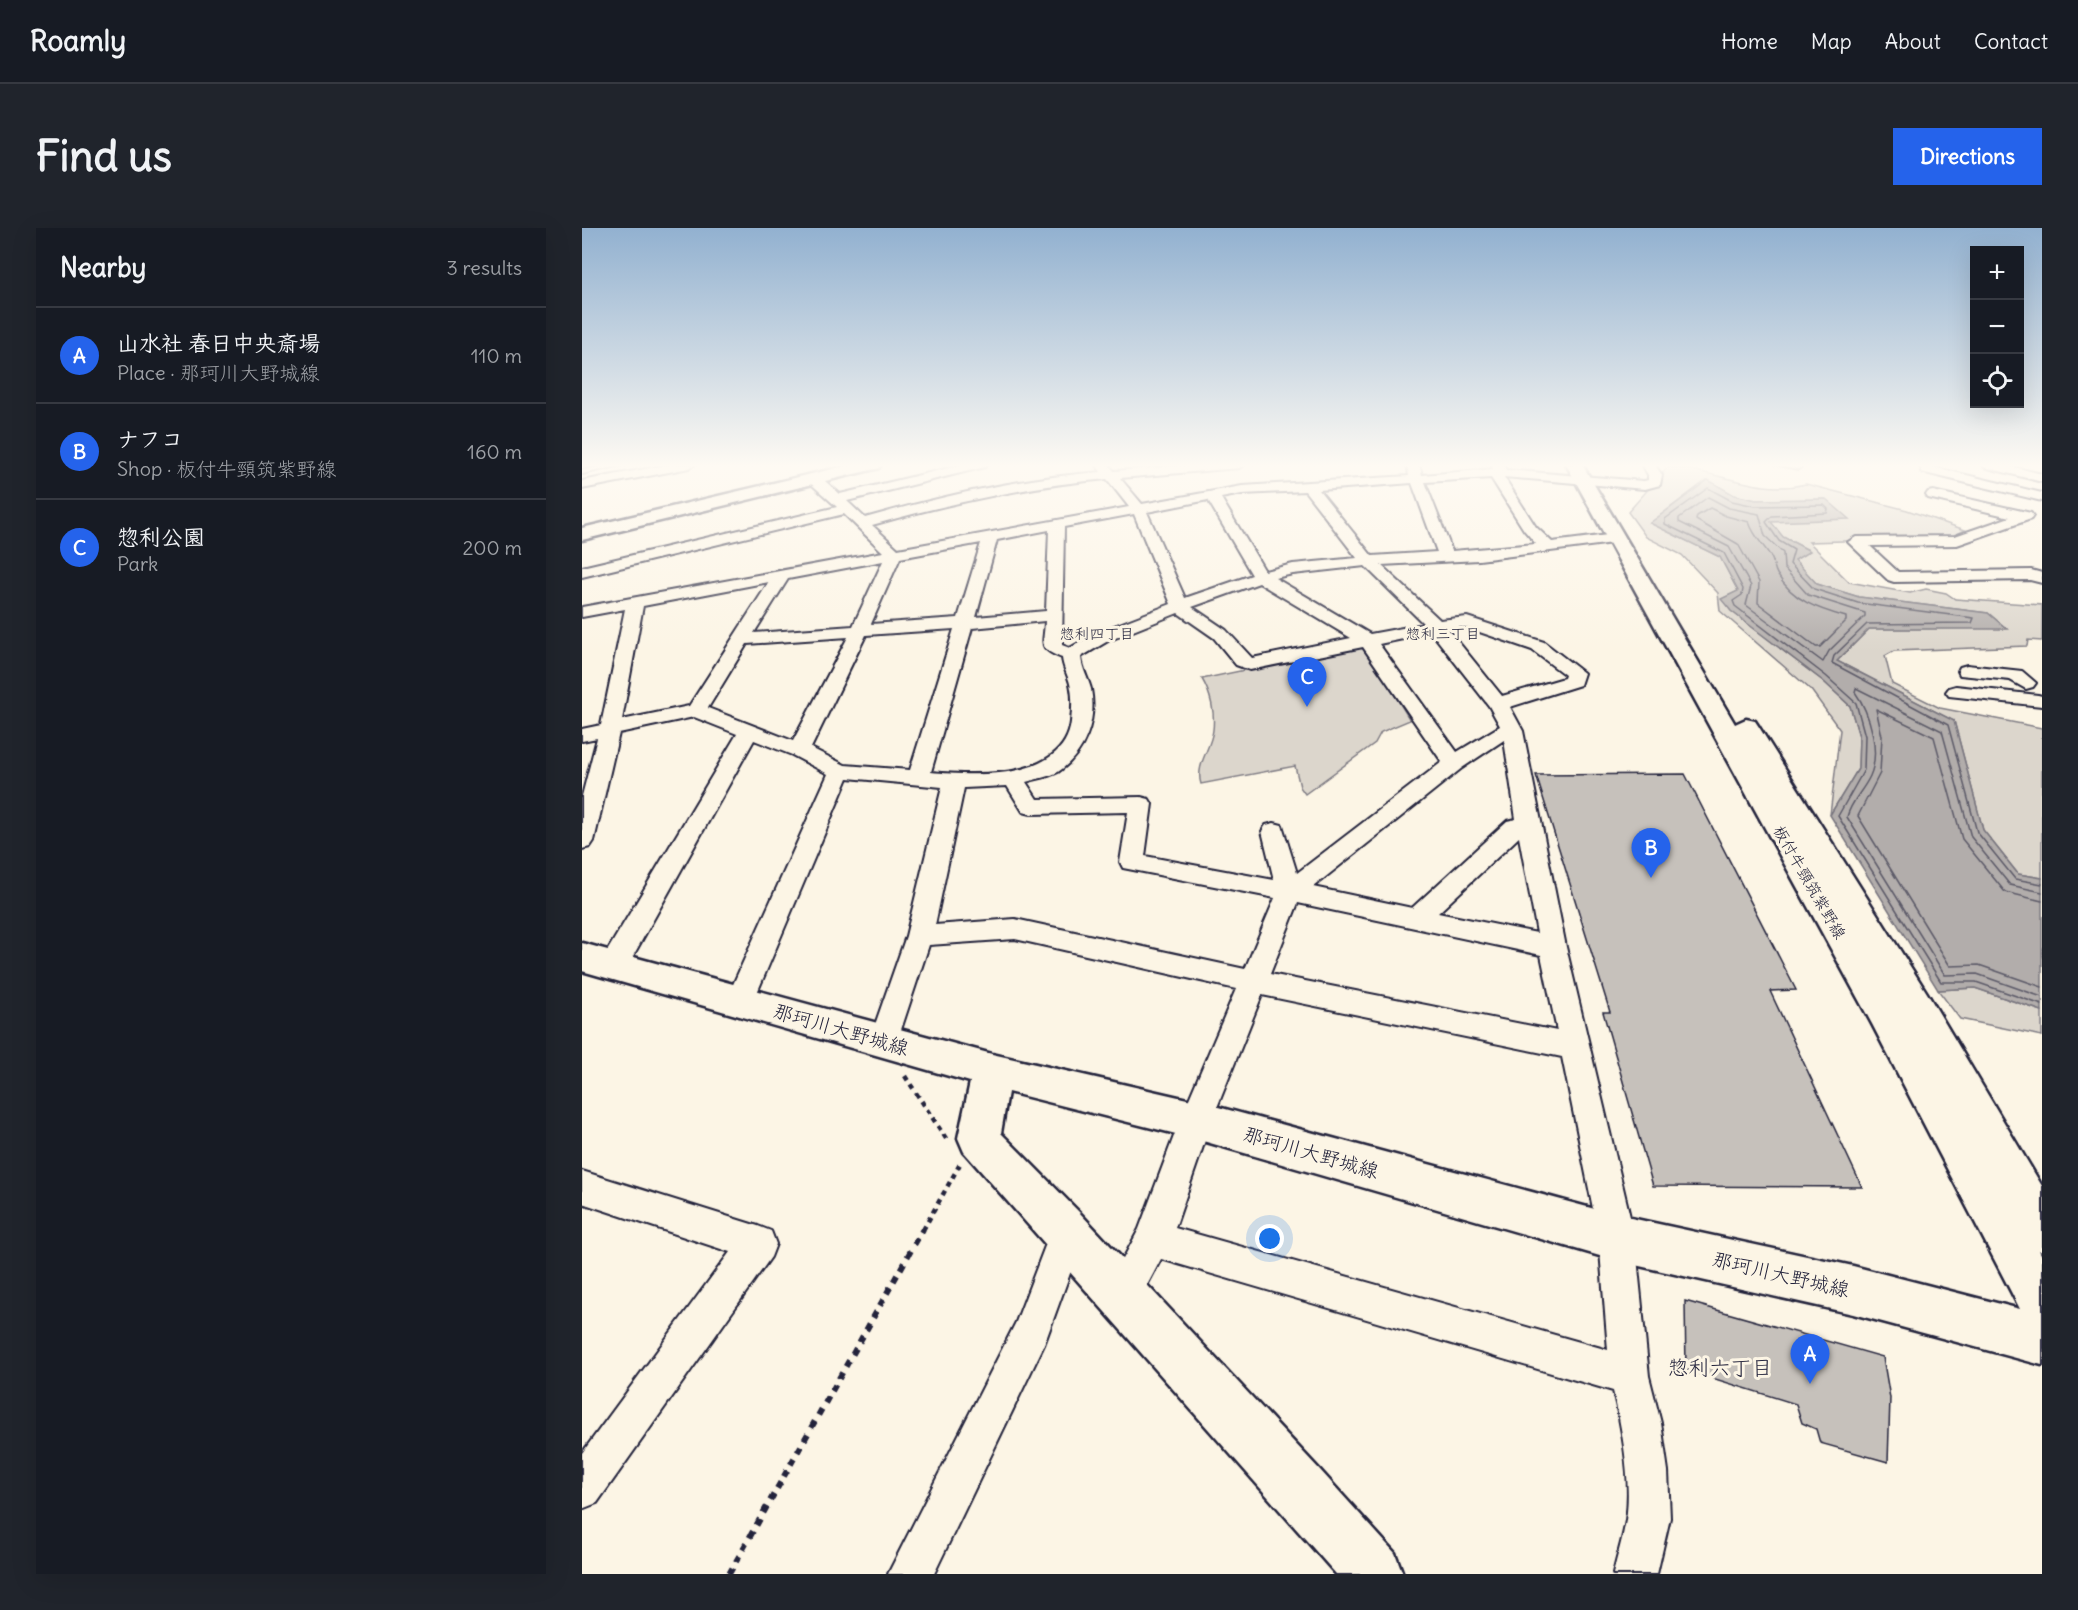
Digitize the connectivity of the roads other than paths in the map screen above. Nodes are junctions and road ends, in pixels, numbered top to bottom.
1 (612, 527) edge
2 (755, 527) edge
3 (865, 527) edge
4 (1042, 527) edge
5 (1058, 527) edge
6 (1146, 527) edge
7 (1231, 527) edge
8 (1341, 527) edge
9 (1435, 527) edge
10 (1530, 527) edge
11 (1611, 527) edge
12 (1620, 527) edge
13 (1994, 527) edge
14 (582, 534) edge
15 (991, 536) junction
16 (1616, 539) junction
17 (1548, 547) junction
18 (894, 554) junction
19 (1446, 555) junction
20 (1368, 561) junction
21 (582, 572) edge
22 (782, 575) junction
23 (1261, 576) junction
24 (2042, 578) edge
25 (635, 603) junction
26 (1181, 607) junction
27 (582, 612) edge
28 (1054, 615) junction
29 (966, 623) junction
30 (1436, 626) junction
31 (860, 630) junction
32 (742, 639) junction
33 (1367, 640) junction
34 (1071, 655) junction
35 (1967, 671) dead end
36 (1956, 692) dead end
37 (2037, 693) edge
38 (1498, 704) junction
39 (696, 711) junction
40 (610, 729) junction
41 (749, 731) junction
42 (1513, 731) junction
43 (582, 735) edge
44 (799, 750) junction
45 (1454, 763) junction
46 (840, 771) junction
47 (919, 777) junction
48 (1013, 779) junction
49 (954, 781) junction
50 (1529, 827) junction
51 (1274, 831) dead end
52 (582, 841) edge
53 (1290, 892) junction
54 (1416, 919) junction
55 (919, 936) junction
56 (1553, 947) junction
57 (598, 962) edge
58 (1253, 982) junction
59 (740, 1000) junction
60 (884, 1042) junction
61 (1576, 1047) junction
62 (992, 1071) junction
63 (1196, 1120) junction
64 (582, 1188) edge
65 (2042, 1229) edge
66 (1067, 1232) junction
67 (1617, 1238) junction
68 (1153, 1239) junction
69 (1122, 1295) junction
70 (2042, 1303) edge
71 (2042, 1340) edge
72 (1629, 1376) junction
73 (586, 1474) edge
74 (910, 1574) edge
75 (1374, 1574) edge
76 (1635, 1574) edge

1 - 14 main road
2 - 21 street
3 - 18 street
4 - 15 street
5 - 28 street
6 - 26 street
7 - 23 street
8 - 20 street
9 - 19 street
10 - 17 street
11 - 16 main road, 板付牛頸筑紫野線
12 - 65 main road, 板付牛頸筑紫野線
13 - 24 street
15 - 18 street
15 - 29 street
16 - 17 street
16 - 70 main road, 板付牛頸筑紫野線
17 - 19 street
18 - 22 street
18 - 31 street
19 - 20 street
20 - 23 street
20 - 30 street
22 - 25 street
22 - 32 street
23 - 26 street
23 - 33 street
25 - 27 street
25 - 40 street
26 - 33 street
26 - 34 street
28 - 29 street
28 - 34 street
29 - 31 street
29 - 47 street
30 - 33 street
30 - 38 street
30 - 38 street
31 - 32 street
31 - 44 street
32 - 39 street
33 - 45 street
34 - 48 street
35 - 37 street
36 - 37 street
38 - 42 street
39 - 40 street
39 - 41 street
40 - 43 street
40 - 52 street
41 - 44 street
41 - 57 street
42 - 45 street
42 - 50 street
44 - 46 street
45 - 53 street
46 - 47 street
46 - 59 street
47 - 49 street
48 - 49 street
48 - 53 street
49 - 55 street
50 - 54 street
50 - 56 street
51 - 53 street
53 - 54 street
53 - 58 street
54 - 56 street
55 - 58 street
55 - 60 street
56 - 61 street
57 - 59 main road, 那珂川大野城線
58 - 61 street
58 - 63 street
59 - 60 main road, 那珂川大野城線
60 - 62 main road, 那珂川大野城線
61 - 67 street
62 - 63 main road, 那珂川大野城線
62 - 66 main road
63 - 67 main road, 那珂川大野城線
63 - 68 street
64 - 73 street
66 - 69 main road
66 - 74 street
67 - 71 main road, 那珂川大野城線
67 - 72 street
68 - 69 street
68 - 72 street
69 - 75 main road
72 - 76 street

